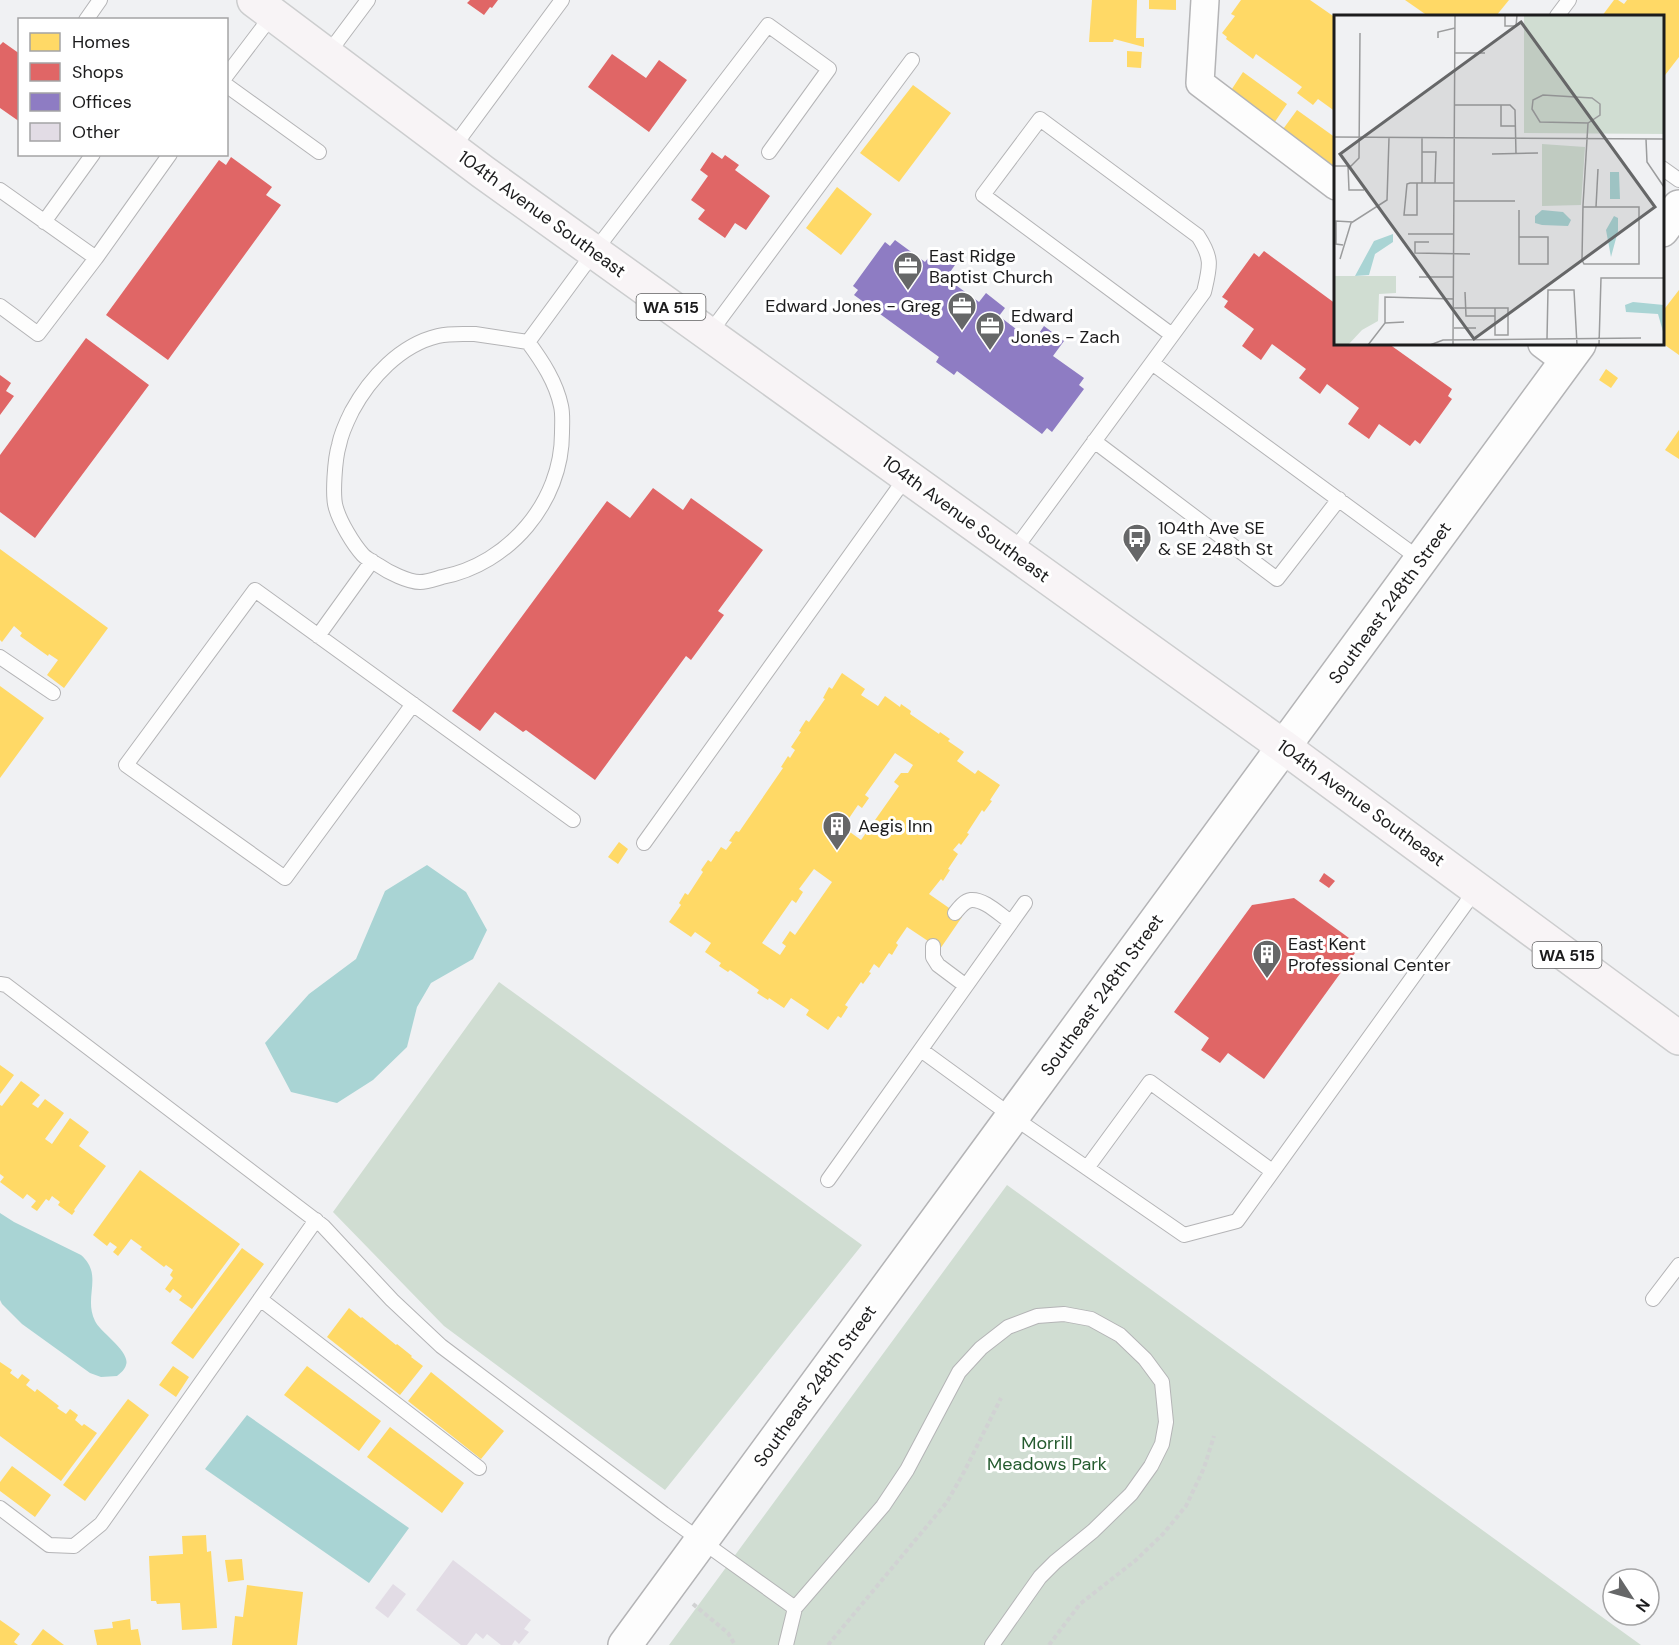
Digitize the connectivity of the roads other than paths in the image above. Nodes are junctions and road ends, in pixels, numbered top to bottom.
1 (100, 0) edge
2 (368, 0) edge
3 (562, 0) edge
4 (1205, 0) edge
5 (1569, 0) edge
6 (263, 7) edge
7 (1558, 15) edge
8 (87, 18) edge
9 (327, 55) junction
10 (912, 60) dead end
11 (228, 72) edge
12 (228, 86) edge
13 (452, 149) junction
14 (319, 152) dead end
15 (769, 152) dead end
16 (92, 156) edge
17 (169, 156) edge
18 (1664, 169) edge
19 (1679, 180) edge
20 (1334, 185) edge
21 (0, 190) edge
22 (1679, 207) edge
23 (44, 222) junction
24 (1664, 227) edge
25 (594, 252) junction
26 (96, 258) junction
27 (0, 306) edge
28 (709, 334) junction
29 (1172, 335) junction
30 (528, 342) junction
31 (1562, 350) edge
32 (1152, 363) junction
33 (1094, 441) junction
34 (907, 476) junction
35 (1338, 499) junction
36 (1013, 552) junction
37 (1421, 560) junction
38 (372, 561) junction
39 (318, 636) junction
40 (0, 657) edge
41 (53, 693) dead end
42 (413, 704) junction
43 (1284, 747) junction
44 (573, 820) dead end
45 (644, 843) dead end
46 (1477, 888) junction
47 (1025, 903) dead end
48 (955, 913) dead end
49 (1011, 922) junction
50 (933, 946) dead end
51 (0, 984) edge
52 (966, 986) junction
53 (1679, 1038) edge
54 (921, 1050) junction
55 (1013, 1117) junction
56 (1087, 1168) junction
57 (1272, 1171) junction
58 (828, 1180) dead end
59 (316, 1220) junction
60 (1679, 1265) edge
61 (260, 1299) junction
62 (1653, 1299) dead end
63 (479, 1468) dead end
64 (0, 1508) edge
65 (701, 1541) junction
66 (795, 1608) junction
67 (625, 1645) edge
68 (786, 1645) edge
69 (992, 1645) edge

1 - 8 lane
2 - 9 lane
3 - 13 lane
4 - 20 street
5 - 7 lane
6 - 9 main road, 104th Avenue Southeast / WA 515
6 - 11 lane
9 - 13 main road, 104th Avenue Southeast / WA 515
10 - 28 lane
12 - 14 lane
13 - 25 main road, 104th Avenue Southeast / WA 515
15 - 25 lane
16 - 23 lane
17 - 26 lane
18 - 19 lane
21 - 23 lane
22 - 24 street
23 - 26 lane
25 - 28 main road, 104th Avenue Southeast / WA 515
25 - 30 lane
26 - 27 lane
28 - 34 main road, 104th Avenue Southeast / WA 515
29 - 29 lane
29 - 32 lane
30 - 38 lane
30 - 38 lane
31 - 37 street, Southeast 248th Street
32 - 33 lane
32 - 35 lane
33 - 35 lane
33 - 36 lane
34 - 36 main road, 104th Avenue Southeast / WA 515
34 - 45 lane
35 - 37 lane
36 - 43 main road, 104th Avenue Southeast / WA 515
37 - 43 street, Southeast 248th Street
38 - 39 lane
39 - 42 lane
39 - 42 lane
40 - 41 lane
42 - 44 lane
43 - 46 main road, 104th Avenue Southeast / WA 515
43 - 55 street, Southeast 248th Street
46 - 53 main road, 104th Avenue Southeast / WA 515
46 - 57 lane
47 - 49 lane
48 - 49 lane
49 - 52 lane
50 - 52 lane
51 - 59 lane
52 - 54 lane
54 - 55 lane
54 - 58 lane
55 - 56 lane
55 - 65 street, Southeast 248th Street
56 - 57 lane
56 - 57 lane
59 - 61 lane
59 - 65 lane
60 - 62 lane
61 - 63 lane
61 - 64 lane
65 - 66 lane
65 - 67 street, Southeast 248th Street
66 - 68 lane
66 - 69 lane

